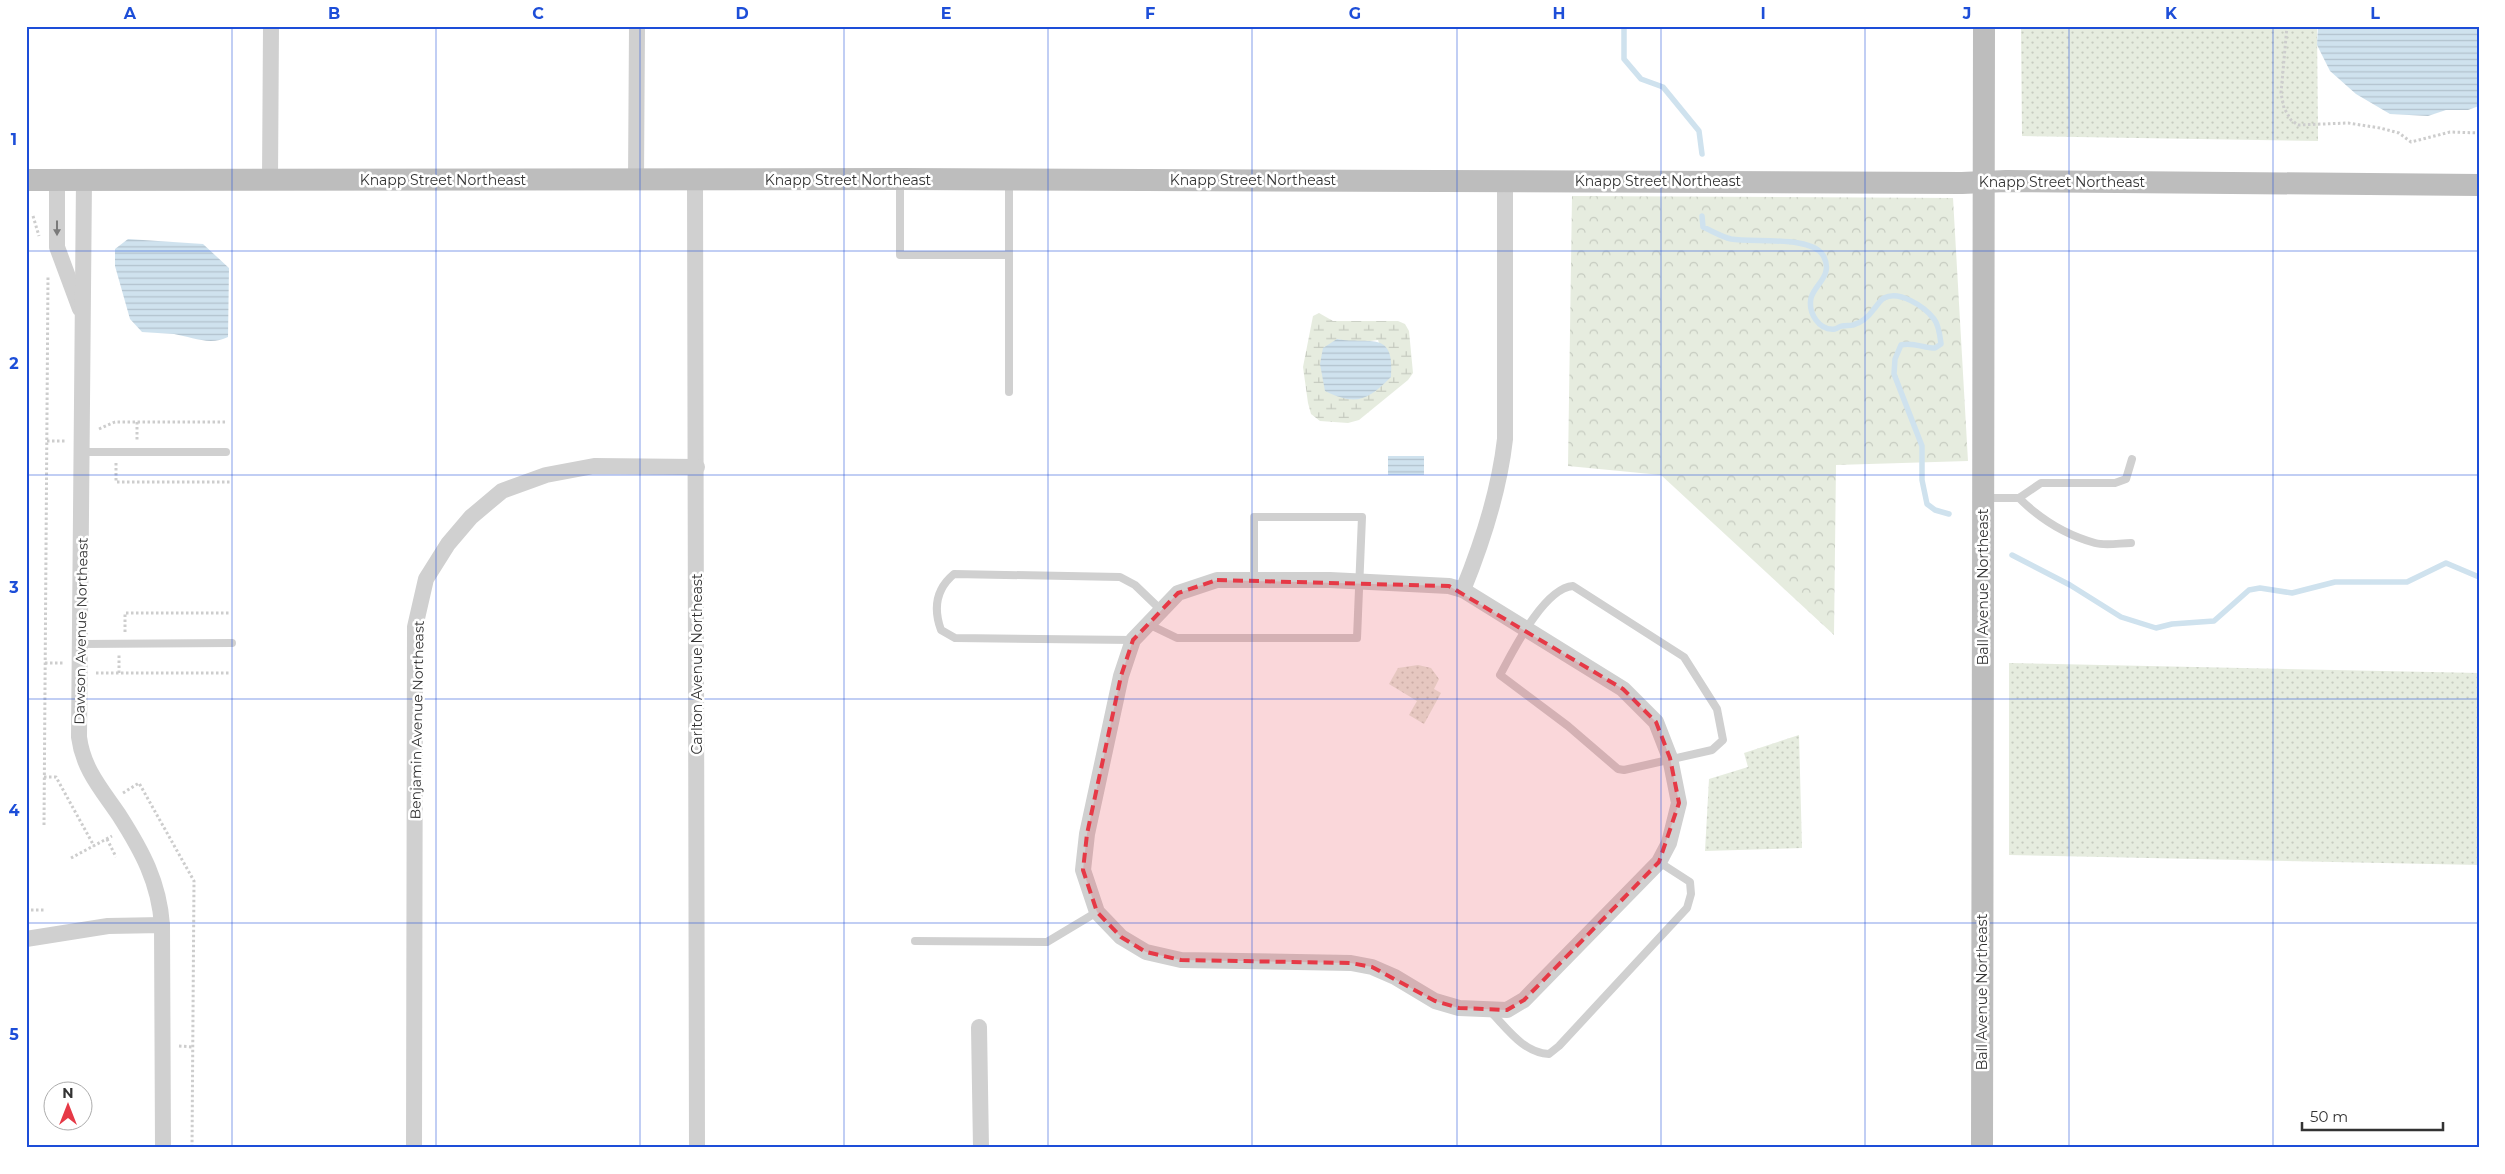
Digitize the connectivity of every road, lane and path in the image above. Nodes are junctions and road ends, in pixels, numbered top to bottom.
1 (271, 26) edge
2 (637, 26) edge
3 (1984, 26) edge
4 (2287, 26) edge
5 (2479, 133) edge
6 (57, 179) junction
7 (84, 179) junction
8 (270, 179) junction
9 (900, 179) junction
10 (1009, 179) junction
11 (26, 180) edge
12 (636, 180) junction
13 (695, 180) junction
14 (1505, 180) junction
15 (1984, 182) junction
16 (2479, 184) edge
17 (33, 216) dead end
18 (41, 242) dead end
19 (1008, 255) junction
20 (48, 268) dead end
21 (83, 315) junction
22 (1009, 392) dead end
23 (137, 422) junction
24 (227, 422) dead end
25 (83, 436) junction
26 (47, 441) junction
27 (83, 452) junction
28 (127, 452) junction
29 (226, 452) dead end
30 (2132, 460) dead end
31 (696, 467) junction
32 (231, 482) dead end
33 (1984, 498) junction
34 (2019, 498) junction
35 (2131, 543) dead end
36 (1254, 580) junction
37 (1361, 582) junction
38 (1463, 590) junction
39 (1161, 610) junction
40 (231, 613) dead end
41 (1148, 624) junction
42 (1526, 629) junction
43 (1132, 640) junction
44 (122, 643) junction
45 (232, 643) dead end
46 (81, 644) junction
47 (45, 663) junction
48 (80, 668) junction
49 (119, 673) junction
50 (231, 673) dead end
51 (1670, 758) junction
52 (44, 776) junction
53 (139, 784) dead end
54 (44, 826) dead end
55 (107, 839) dead end
56 (94, 846) dead end
57 (116, 857) dead end
58 (1659, 862) junction
59 (26, 910) edge
60 (45, 910) dead end
61 (1097, 912) junction
62 (162, 925) junction
63 (26, 939) edge
64 (916, 941) dead end
65 (1489, 1010) junction
66 (979, 1027) dead end
67 (162, 1148) edge
68 (192, 1148) edge
69 (414, 1148) edge
70 (696, 1148) edge
71 (981, 1148) edge
72 (1982, 1148) edge

1 - 8 street
2 - 12 street
3 - 15 main road, Ball Avenue Northeast
4 - 5 path
6 - 7 main road, Knapp Street Northeast
6 - 11 main road, Knapp Street Northeast
6 -> 21 street, Dawson Avenue Northeast
7 - 8 main road, Knapp Street Northeast
7 - 21 street, Dawson Avenue Northeast
8 - 12 main road, Knapp Street Northeast
9 - 10 main road, Knapp Street Northeast
9 - 13 main road, Knapp Street Northeast
9 - 19 lane
10 - 14 main road, Knapp Street Northeast
10 - 19 lane
12 - 13 main road, Knapp Street Northeast
13 - 31 street, Carlton Avenue Northeast
14 - 15 main road, Knapp Street Northeast
14 - 38 street
15 - 16 main road, Knapp Street Northeast
15 - 33 main road, Ball Avenue Northeast
17 - 18 path
19 - 22 lane
20 - 26 path
21 - 25 street, Dawson Avenue Northeast
23 - 24 path
23 - 25 path
23 - 28 path
25 - 26 path
25 - 27 street, Dawson Avenue Northeast
26 - 47 path
27 - 28 lane
27 - 46 street, Dawson Avenue Northeast
28 - 29 lane
28 - 32 path
30 - 34 lane
31 - 69 street, Benjamin Avenue Northeast
31 - 70 street, Carlton Avenue Northeast
33 - 34 lane
33 - 72 main road, Ball Avenue Northeast
34 - 35 lane
36 - 37 street
36 - 37 lane
36 - 39 street
37 - 38 street
37 - 41 lane
38 - 42 street
39 - 41 street
39 - 43 lane
40 - 44 path
41 - 43 street
42 - 51 street
42 - 51 lane
42 - 51 lane
43 - 61 street
44 - 45 lane
44 - 46 lane
44 - 49 path
46 - 48 street, Dawson Avenue Northeast
47 - 48 path
47 - 52 path
48 - 49 path
48 - 62 street, Dawson Avenue Northeast
49 - 50 path
51 - 58 street
52 - 54 path
52 - 56 path
53 - 68 path
55 - 57 path
58 - 65 street
58 - 65 lane
59 - 60 path
61 - 64 lane
61 - 65 street
62 - 63 street
62 - 67 street, Dawson Avenue Northeast
66 - 71 street

